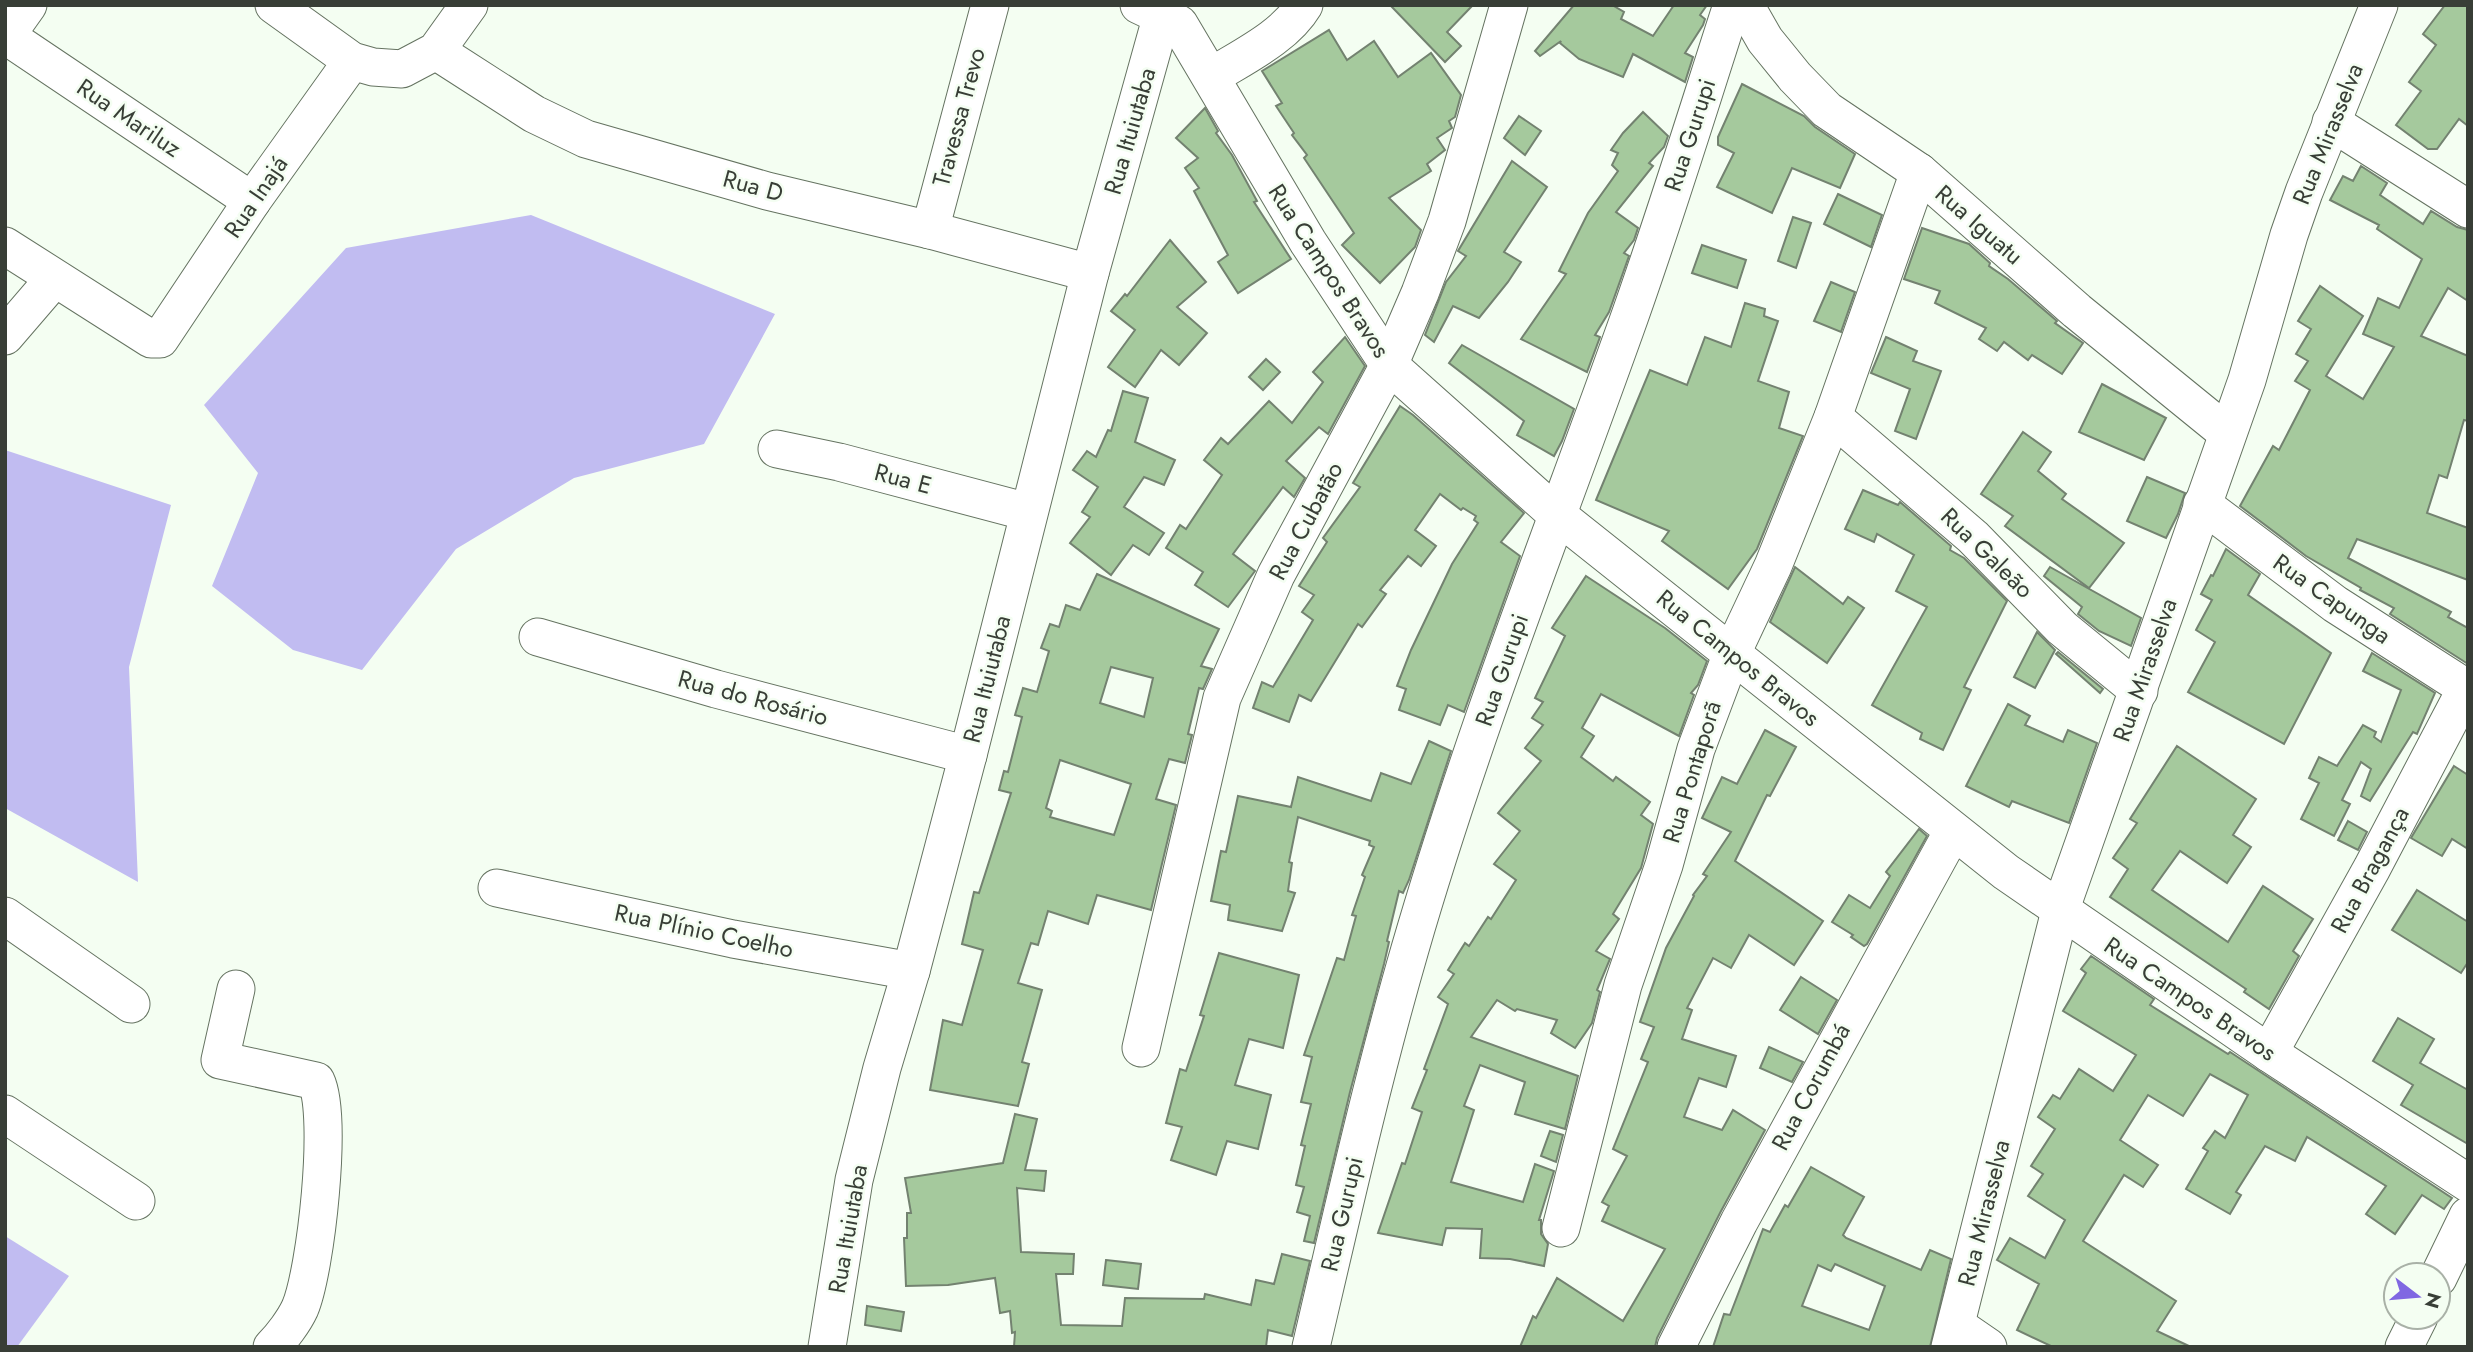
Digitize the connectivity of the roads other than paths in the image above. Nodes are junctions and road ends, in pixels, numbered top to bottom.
1 (28, 5) edge
2 (274, 5) edge
3 (469, 5) edge
4 (990, 5) edge
5 (1304, 5) edge
6 (1509, 5) edge
7 (1732, 5) edge
8 (1745, 5) edge
9 (2379, 5) edge
10 (1166, 13) edge
11 (6, 36) edge
12 (436, 51) junction
13 (352, 61) junction
14 (1212, 76) junction
15 (2331, 122) junction
16 (1919, 172) junction
17 (252, 201) junction
18 (2468, 209) edge
19 (930, 230) junction
20 (5, 246) edge
21 (1090, 273) junction
22 (54, 279) junction
23 (5, 336) edge
24 (1390, 365) junction
25 (1833, 417) junction
26 (2227, 433) junction
27 (777, 449) dead end
28 (2202, 504) junction
29 (1028, 512) junction
30 (1556, 514) junction
31 (538, 637) dead end
32 (1732, 653) junction
33 (2467, 686) edge
34 (2139, 691) junction
35 (968, 755) junction
36 (1953, 831) junction
37 (497, 888) dead end
38 (2060, 911) junction
39 (5, 916) edge
40 (911, 971) junction
41 (236, 989) dead end
42 (131, 1004) dead end
43 (1141, 1048) dead end
44 (2269, 1052) junction
45 (5, 1114) edge
46 (2468, 1183) edge
47 (136, 1201) dead end
48 (2468, 1216) edge
49 (1561, 1228) dead end
50 (2446, 1261) edge
51 (2412, 1331) edge
52 (1953, 1336) edge
53 (272, 1347) edge
54 (827, 1347) edge
55 (1311, 1347) edge
56 (1676, 1347) edge
57 (1989, 1347) edge
58 (2404, 1347) edge

1 - 11 street
2 - 13 street
3 - 12 street
4 - 19 street, Travessa Trevo
5 - 14 street
6 - 24 street, Rua Cubatão
7 - 30 street, Rua Gurupi
8 - 16 street, Rua Iguatu
9 - 15 street, Rua Mirasselva
10 - 14 street, Rua Campos Bravos
10 - 21 street, Rua Ituiutaba
11 - 17 street, Rua Mariluz
12 - 13 street
12 - 19 street, Rua D
13 - 17 street, Rua Inajá
14 - 24 street, Rua Campos Bravos
15 - 18 street
15 - 26 street, Rua Mirasselva
16 - 25 street, Rua Pontaporã
16 - 26 street, Rua Iguatu
17 - 22 street, Rua Inajá
19 - 21 street, Rua D
20 - 22 street
21 - 29 street, Rua Ituiutaba
22 - 23 street
24 - 30 street, Rua Campos Bravos
24 - 43 street, Rua Cubatão
25 - 32 street, Rua Pontaporã
25 - 34 street, Rua Galeão
26 - 28 street, Rua Mirasselva
27 - 29 street, Rua E
28 - 33 street, Rua Capunga
28 - 34 street, Rua Mirasselva
29 - 35 street, Rua Ituiutaba
30 - 32 street, Rua Campos Bravos
30 - 55 street, Rua Gurupi
31 - 35 street, Rua do Rosário
32 - 36 street, Rua Campos Bravos
32 - 49 street, Rua Pontaporã
33 - 44 street, Rua Bragança
34 - 38 street, Rua Mirasselva
35 - 40 street, Rua Ituiutaba
36 - 38 street, Rua Campos Bravos
36 - 56 street, Rua Corumbá
37 - 40 street, Rua Plínio Coelho
38 - 44 street, Rua Campos Bravos
38 - 52 street, Rua Mirasselva
39 - 42 street
40 - 54 street, Rua Ituiutaba
41 - 53 street
44 - 46 street, Rua Campos Bravos
45 - 47 street
48 - 50 street
51 - 58 street
52 - 57 street

